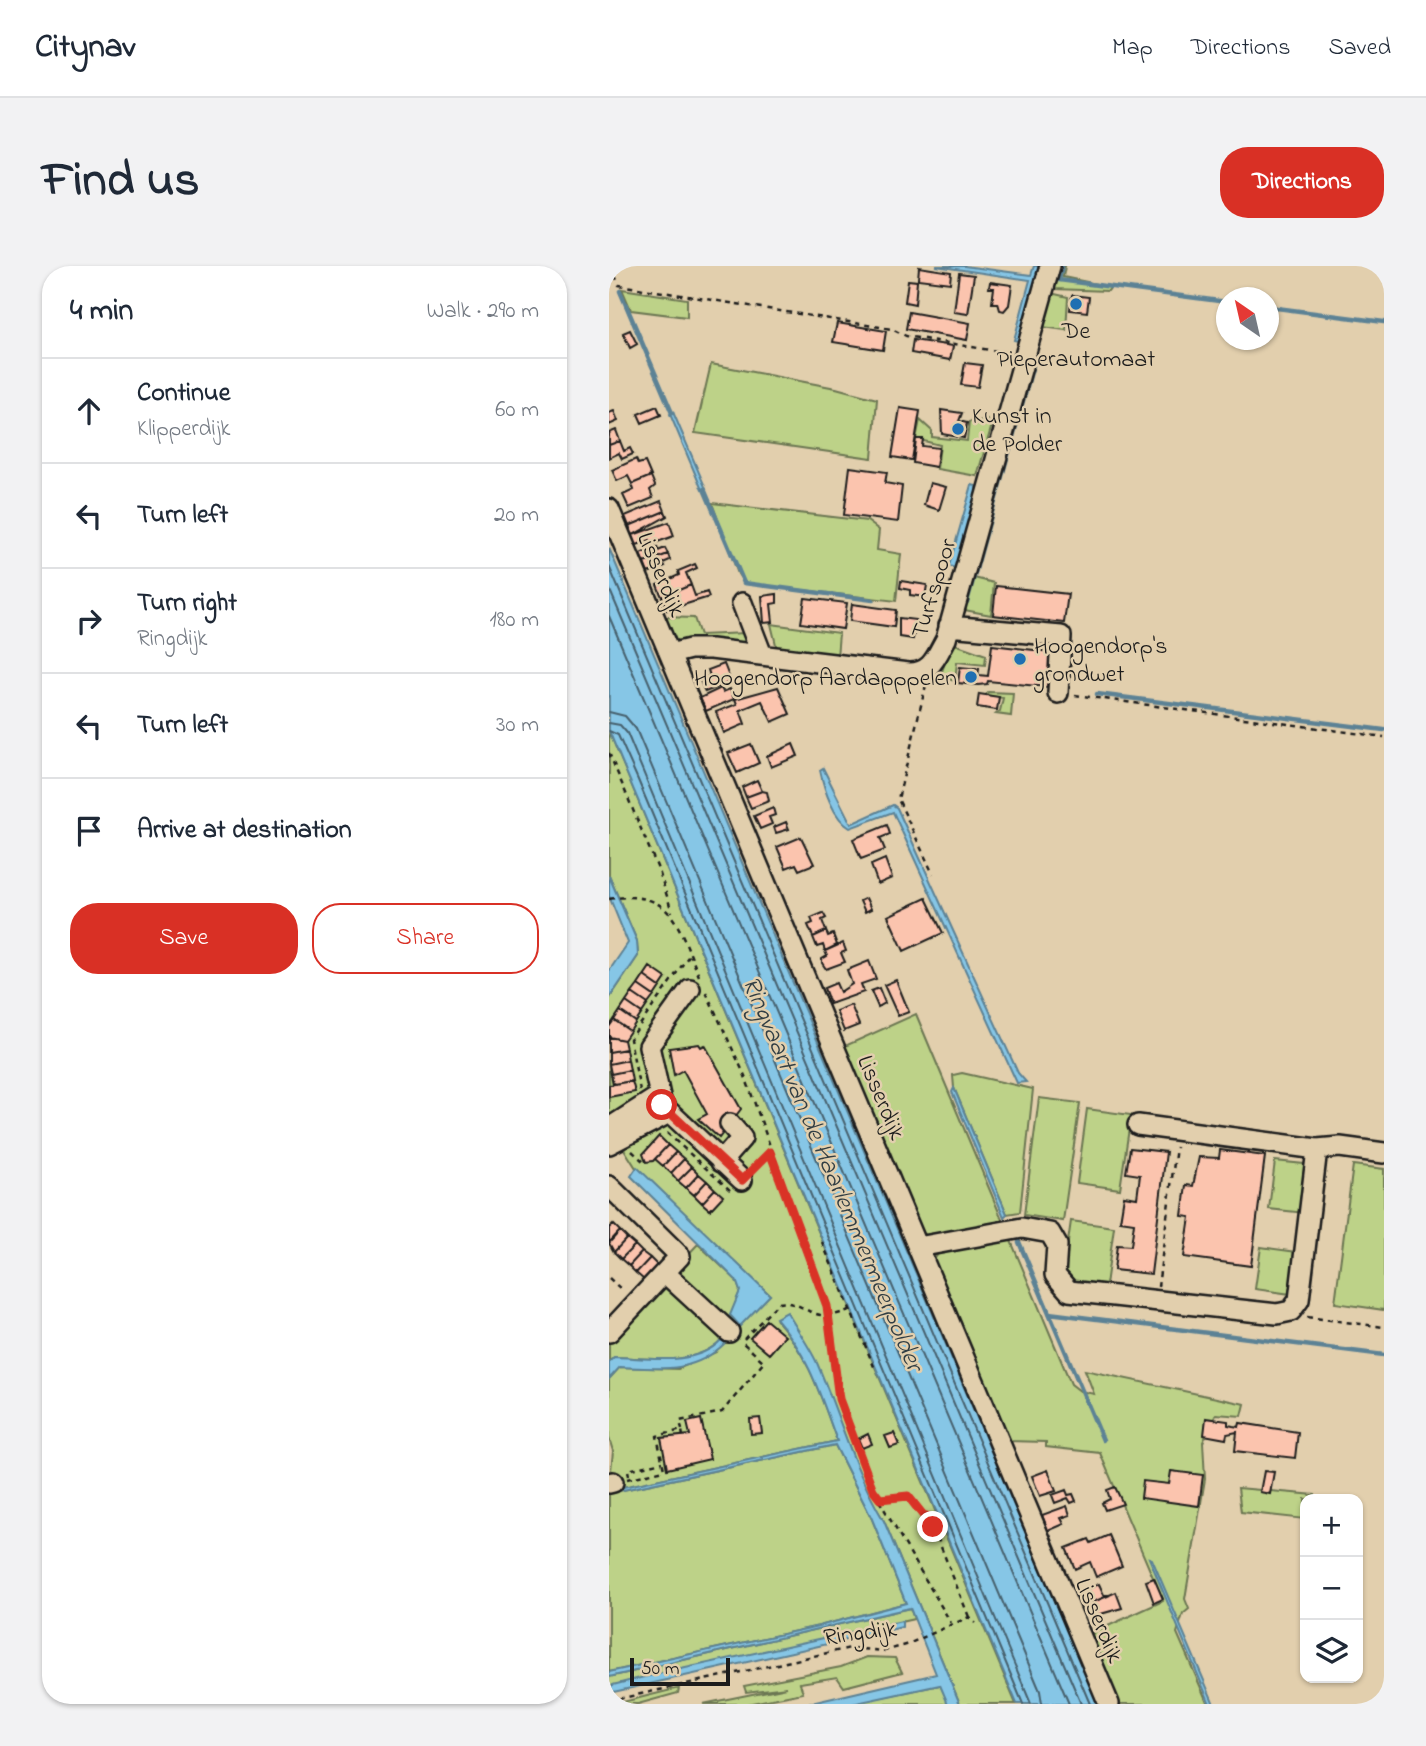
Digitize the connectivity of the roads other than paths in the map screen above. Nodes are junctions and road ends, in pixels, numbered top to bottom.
1 (1050, 266) edge
2 (609, 509) edge
3 (742, 603) dead end
4 (949, 626) junction
5 (670, 654) junction
6 (762, 655) junction
7 (1058, 693) road end
8 (695, 993) road end
9 (664, 1105) junction
10 (730, 1124) dead end
11 (1138, 1125) dead end
12 (609, 1128) edge
13 (609, 1144) edge
14 (1317, 1149) junction
15 (1384, 1153) edge
16 (722, 1162) junction
17 (742, 1180) road end
18 (609, 1186) edge
19 (918, 1248) junction
20 (665, 1273) junction
21 (609, 1332) edge
22 (736, 1337) road end
23 (1109, 1704) edge

1 - 4 street, Turfspoor
2 - 5 street, Lisserdijk
3 - 6 street
4 - 6 street, Turfspoor
4 - 7 street
5 - 6 street, Turfspoor
5 - 19 street, Lisserdijk
8 - 9 street
9 - 12 street
9 - 13 street
9 - 16 street
10 - 16 street
11 - 14 street
14 - 15 street
14 - 19 street
16 - 17 street
18 - 20 street
19 - 23 street, Lisserdijk
20 - 21 street
20 - 22 street

